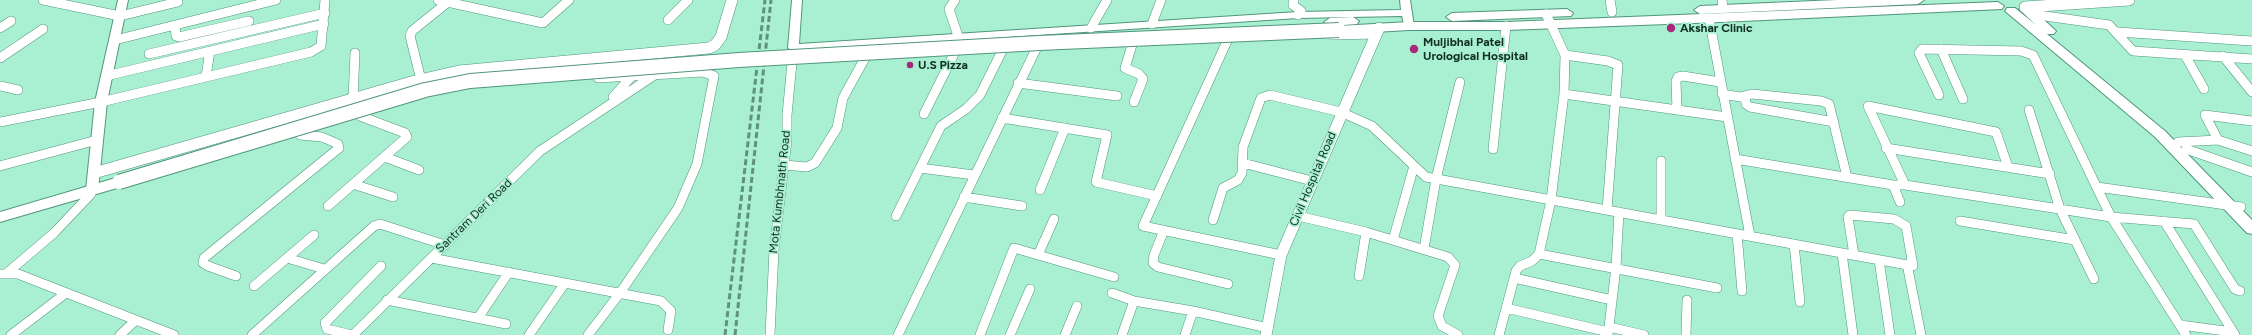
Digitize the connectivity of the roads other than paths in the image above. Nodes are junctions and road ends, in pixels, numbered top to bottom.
1 (43, 0) edge
2 (123, 0) edge
3 (276, 0) edge
4 (326, 0) edge
5 (438, 0) edge
6 (569, 0) edge
7 (688, 0) edge
8 (732, 0) edge
9 (796, 0) edge
10 (955, 0) edge
11 (1107, 0) edge
12 (1161, 0) edge
13 (1294, 0) edge
14 (1405, 0) edge
15 (1918, 0) edge
16 (2062, 0) edge
17 (2129, 0) edge
18 (178, 2) dead end
19 (448, 2) junction
20 (1995, 3) edge
21 (1722, 4) edge
22 (1850, 5) edge
23 (1611, 6) edge
24 (2025, 7) edge
25 (2011, 10) junction
26 (325, 13) junction
27 (1298, 15) junction
28 (120, 16) junction
29 (1709, 18) junction
30 (1408, 19) junction
31 (1548, 19) junction
32 (668, 20) dead end
33 (11, 21) dead end
34 (249, 21) dead end
35 (324, 24) junction
36 (1152, 24) junction
37 (175, 26) junction
38 (1334, 26) junction
39 (1506, 26) junction
40 (0, 28) edge
41 (1091, 28) junction
42 (43, 29) dead end
43 (1377, 31) junction
44 (2118, 32) junction
45 (958, 36) junction
46 (1228, 39) junction
47 (115, 40) junction
48 (2252, 42) edge
49 (1132, 45) junction
50 (793, 48) junction
51 (1036, 49) junction
52 (1941, 49) junction
53 (693, 50) junction
54 (210, 51) junction
55 (1002, 51) junction
56 (356, 53) dead end
57 (148, 54) dead end
58 (954, 54) junction
59 (1565, 55) junction
60 (2184, 55) junction
61 (2223, 56) junction
62 (0, 58) edge
63 (864, 58) junction
64 (2252, 59) edge
65 (792, 62) junction
66 (653, 75) junction
67 (106, 76) junction
68 (206, 76) junction
69 (632, 76) junction
70 (421, 80) junction
71 (1460, 82) dead end
72 (1720, 82) junction
73 (1018, 83) junction
74 (0, 86) edge
75 (2204, 89) dead end
76 (18, 90) dead end
77 (2252, 92) edge
78 (1564, 94) junction
79 (1722, 94) junction
80 (1117, 96) dead end
81 (1745, 96) junction
82 (1939, 96) dead end
83 (353, 99) junction
84 (1963, 99) dead end
85 (1616, 101) junction
86 (100, 102) junction
87 (1134, 102) dead end
88 (604, 107) junction
89 (1677, 110) junction
90 (2029, 110) dead end
91 (1341, 112) junction
92 (924, 114) dead end
93 (360, 116) junction
94 (1727, 117) junction
95 (1002, 118) junction
96 (2252, 121) edge
97 (0, 122) edge
98 (1834, 122) junction
99 (1065, 128) junction
100 (300, 135) junction
101 (97, 140) junction
102 (2218, 140) junction
103 (2182, 146) junction
104 (1886, 148) junction
105 (1493, 150) dead end
106 (2252, 151) edge
107 (385, 157) junction
108 (1735, 159) junction
109 (1661, 161) dead end
110 (1243, 163) junction
111 (784, 165) junction
112 (0, 166) edge
113 (1414, 166) junction
114 (2008, 167) junction
115 (920, 168) junction
116 (419, 170) dead end
117 (2252, 172) edge
118 (2050, 174) junction
119 (974, 175) junction
120 (1846, 177) junction
121 (1436, 179) junction
122 (1312, 181) junction
123 (93, 184) junction
124 (353, 184) junction
125 (1893, 185) junction
126 (1905, 185) junction
127 (2097, 187) junction
128 (1040, 190) dead end
129 (1157, 196) junction
130 (393, 197) dead end
131 (964, 197) junction
132 (1551, 200) junction
133 (1900, 202) dead end
134 (328, 206) dead end
135 (1022, 206) dead end
136 (2235, 206) junction
137 (0, 208) edge
138 (2060, 209) junction
139 (1607, 210) junction
140 (1619, 212) junction
141 (896, 216) dead end
142 (1298, 216) junction
143 (0, 217) edge
144 (2111, 217) junction
145 (1054, 219) dead end
146 (2252, 219) edge
147 (1213, 220) dead end
148 (1661, 220) junction
149 (1960, 221) dead end
150 (2164, 221) junction
151 (2252, 229) edge
152 (1164, 230) junction
153 (1366, 232) junction
154 (1737, 234) junction
155 (314, 235) dead end
156 (1750, 236) junction
157 (1393, 240) junction
158 (2075, 240) junction
159 (445, 244) junction
160 (1794, 244) junction
161 (1424, 249) junction
162 (1842, 253) junction
163 (1539, 254) junction
164 (1038, 255) junction
165 (1281, 255) junction
166 (1854, 255) junction
167 (287, 258) junction
168 (431, 258) junction
169 (1879, 260) junction
170 (1907, 264) junction
171 (381, 266) dead end
172 (1616, 267) junction
173 (324, 269) junction
174 (509, 272) junction
175 (4, 273) edge
176 (236, 276) dead end
177 (1359, 276) dead end
178 (1114, 277) dead end
179 (1514, 278) junction
180 (2094, 279) dead end
181 (565, 283) junction
182 (1228, 284) dead end
183 (254, 286) dead end
184 (1717, 288) dead end
185 (1030, 289) dead end
186 (1742, 291) dead end
187 (2240, 291) dead end
188 (66, 293) junction
189 (620, 293) junction
190 (1112, 294) dead end
191 (387, 300) junction
192 (1612, 300) junction
193 (1687, 300) dead end
194 (1134, 301) junction
195 (1800, 302) dead end
196 (1077, 306) dead end
197 (1506, 308) junction
198 (1193, 311) junction
199 (478, 318) junction
200 (136, 320) junction
201 (506, 324) dead end
202 (2180, 325) junction
203 (668, 330) dead end
204 (1267, 331) edge
205 (1608, 331) edge
206 (2234, 334) edge
207 (11, 335) edge
208 (120, 335) edge
209 (173, 335) edge
210 (252, 335) edge
211 (352, 335) edge
212 (529, 335) edge
213 (588, 335) edge
214 (770, 335) edge
215 (898, 335) edge
216 (980, 335) edge
217 (1010, 335) edge
218 (1065, 335) edge
219 (1122, 335) edge
220 (1185, 335) edge
221 (1458, 335) edge
222 (1499, 335) edge
223 (1644, 335) edge
224 (1686, 335) edge
225 (1852, 335) edge
226 (1890, 335) edge
227 (1921, 335) edge
228 (2186, 335) edge

1 - 28 street
2 - 28 main road
3 - 37 street
4 - 26 street
5 - 19 street
6 - 19 street
7 - 32 street
8 - 53 street
9 - 50 main road
10 - 45 street
11 - 41 street
12 - 36 street
13 - 27 street
14 - 30 main road
15 - 22 main road
16 - 24 street
17 - 24 street
18 - 28 street
19 - 70 street
20 - 22 main road
20 - 25 main road
21 - 22 main road
21 - 23 main road
22 - 29 main road
23 - 31 main road
24 - 25 main road
24 - 44 street
24 - 103 main road
25 - 136 main road
26 - 35 street
26 - 57 street
27 - 30 main road
27 - 36 main road
28 - 47 main road
29 - 31 main road
29 - 72 street
30 - 31 main road
30 - 38 main road
30 - 39 main road
30 - 43 main road
31 - 39 main road
31 - 59 street
33 - 40 street
34 - 37 street
35 - 54 street
35 - 68 street
36 - 41 main road
37 - 47 street
38 - 43 main road
38 - 123 main road, bridge
39 - 105 street
41 - 45 main road
42 - 62 street
43 - 46 street
43 - 91 street, Civil Hospital Road
44 - 48 street
44 - 60 street
45 - 50 main road
46 - 49 street
46 - 129 street
47 - 67 main road
49 - 51 street
49 - 87 street
50 - 65 street, Mota Kumbhnath Road
51 - 55 street
51 - 73 street
52 - 82 street
52 - 84 street
52 - 127 street
53 - 66 street, Santram Deri Road
53 - 70 street
54 - 67 street
54 - 68 street
55 - 58 street
55 - 115 street
56 - 83 street
58 - 63 street
58 - 92 street
59 - 78 street
59 - 85 street
60 - 61 street
60 - 75 street
61 - 64 street
61 - 77 street
63 - 65 street
63 - 111 street
65 - 111 street, Mota Kumbhnath Road
66 - 69 street
66 - 88 street, Santram Deri Road
66 - 189 street
67 - 86 main road
68 - 86 street
69 - 88 street, Santram Deri Road
69 - 93 street
70 - 83 street
71 - 121 street
72 - 79 street
72 - 89 street
73 - 80 street
73 - 95 street
74 - 76 street
78 - 85 street
78 - 132 street
79 - 81 street
79 - 94 street
81 - 98 street
81 - 98 street
83 - 123 street
85 - 89 street
85 - 139 street
86 - 97 street
86 - 101 main road
88 - 159 street, Santram Deri Road
89 - 94 street
90 - 118 street
91 - 110 street
91 - 113 street
91 - 122 street, Civil Hospital Road
93 - 100 street
93 - 107 street
94 - 108 street
95 - 99 street
95 - 119 street
96 - 102 street
98 - 120 street
99 - 128 street
99 - 129 street
100 - 123 street
100 - 176 street
101 - 112 street
101 - 123 main road
102 - 103 street
102 - 106 street
103 - 117 street
103 - 136 main road
104 - 114 street
104 - 114 street
104 - 126 street
107 - 116 street
107 - 124 street
108 - 120 street
108 - 156 street
109 - 148 street
110 - 122 street
110 - 147 street
111 - 214 street, Mota Kumbhnath Road
113 - 121 street
113 - 157 street
114 - 118 street
115 - 119 street
115 - 141 street
118 - 138 street
119 - 131 street
120 - 125 street
121 - 132 street
121 - 161 street
122 - 142 street, Civil Hospital Road
123 - 137 main road
123 - 143 main road
123 - 175 street
124 - 130 street
124 - 134 street
125 - 126 street
125 - 133 street
126 - 138 street
127 - 136 street
127 - 144 street
129 - 152 street
131 - 135 street
131 - 215 street
132 - 139 street
132 - 163 street
136 - 146 main road
136 - 151 main road
138 - 144 street
138 - 158 street
139 - 140 street
140 - 148 street
140 - 172 street
142 - 153 street
142 - 165 street, Civil Hospital Road
144 - 150 street
144 - 202 street
145 - 164 street
148 - 154 street
149 - 158 street
150 - 187 street
150 - 206 street
152 - 165 street
152 - 182 street
153 - 157 street
153 - 177 street
154 - 156 street
154 - 186 street
155 - 167 street
156 - 160 street
157 - 161 street
158 - 180 street
159 - 168 street, Santram Deri Road
159 - 173 street
160 - 162 street
160 - 195 street
161 - 221 street
162 - 166 street
162 - 225 street
163 - 172 street
163 - 179 street
164 - 178 street
164 - 216 street
165 - 204 street, Civil Hospital Road
166 - 169 street
166 - 170 street
167 - 173 street
167 - 183 street
168 - 174 street
168 - 191 street, Santram Deri Road
169 - 170 street
169 - 226 street
170 - 227 street
171 - 211 street
172 - 184 street
172 - 192 street
173 - 210 street
174 - 181 street
174 - 199 street
175 - 188 street
179 - 192 street
179 - 197 street
181 - 189 street
181 - 212 street
185 - 217 street
188 - 200 street
188 - 207 street
189 - 203 street
189 - 213 street
190 - 194 street
191 - 199 street
191 - 211 street, Santram Deri Road
192 - 205 street
193 - 224 street
194 - 198 street
194 - 219 street
196 - 218 street
197 - 205 street
197 - 222 street
198 - 204 street
198 - 220 street
199 - 201 street
200 - 208 street
200 - 209 street
202 - 206 street
202 - 228 street
205 - 223 street

